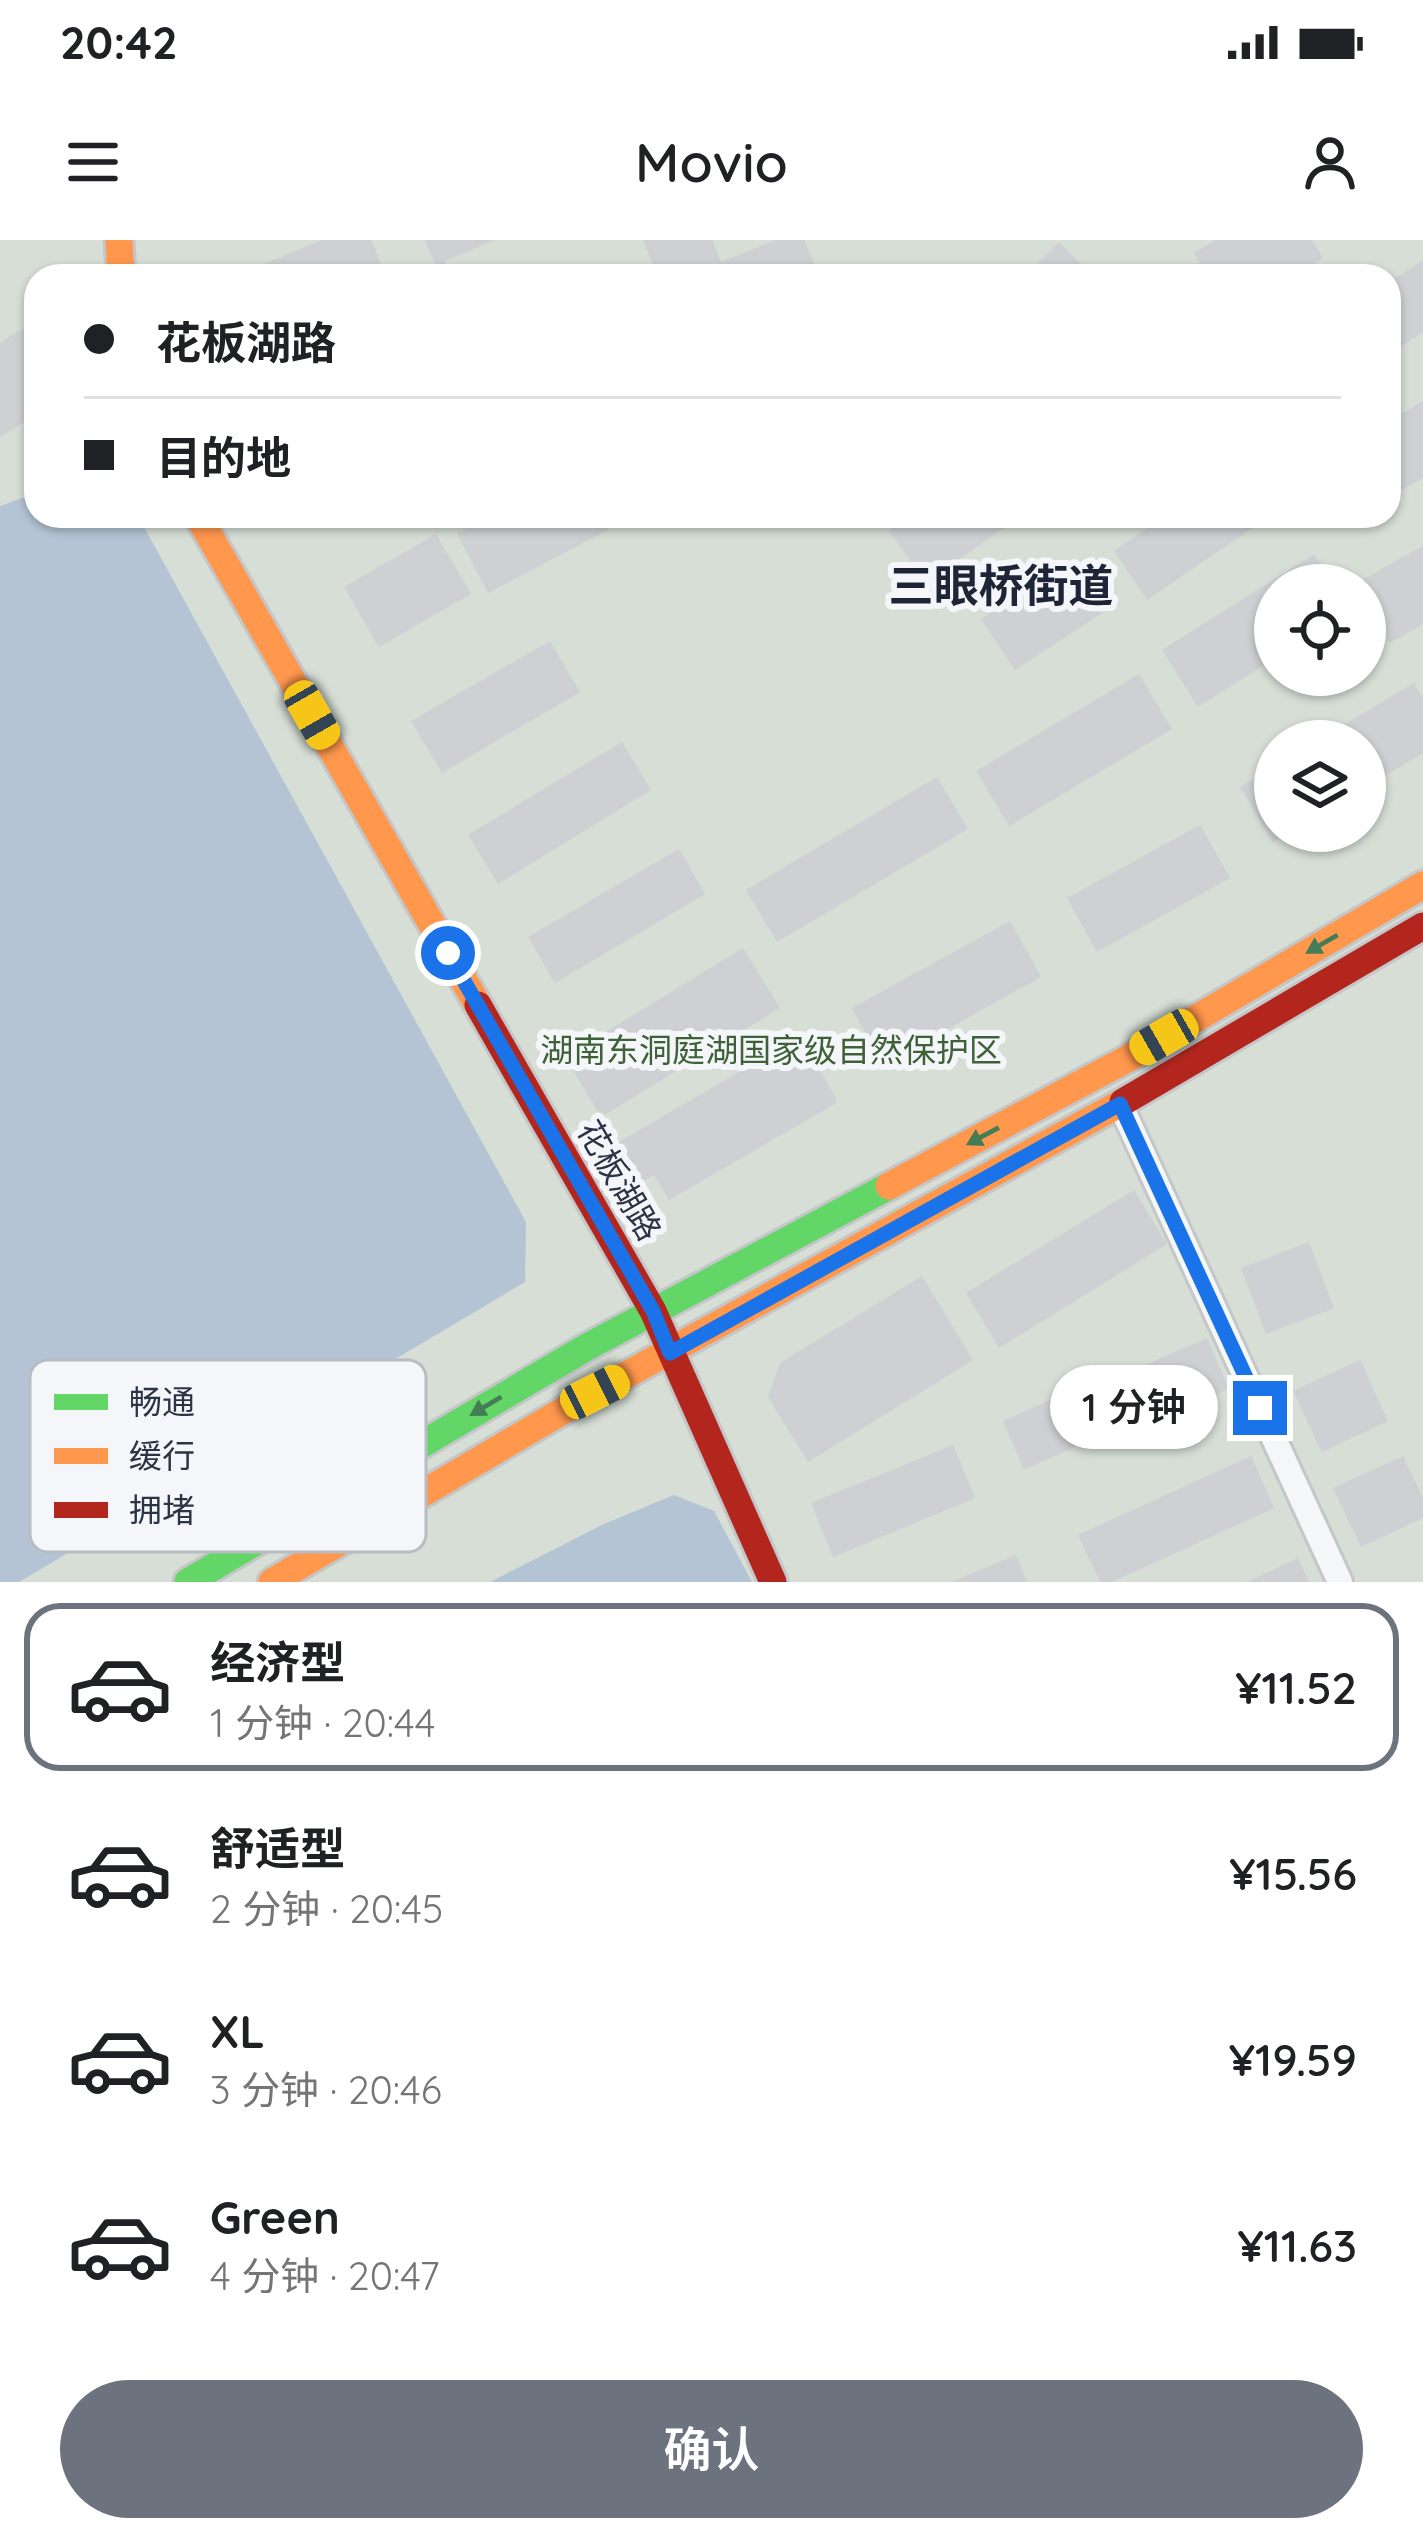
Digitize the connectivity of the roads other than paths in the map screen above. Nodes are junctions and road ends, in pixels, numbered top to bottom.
1 (205, 528) edge
2 (1423, 885) edge
3 (1423, 926) edge
4 (1120, 1104) junction
5 (653, 1311) junction
6 (670, 1353) junction
7 (426, 1442) edge
8 (426, 1491) edge
9 (239, 1552) edge
10 (323, 1552) edge
11 (188, 1582) edge
12 (272, 1582) edge
13 (773, 1582) edge
14 (1340, 1582) edge

1 - 5 main road, 花板湖路
2 -> 5 main road
3 - 4 main road
4 - 6 main road
4 - 14 street
5 - 6 main road, 花板湖路
5 -> 7 main road
6 - 8 main road
6 - 13 main road, 花板湖路
9 -> 11 main road
10 - 12 main road

